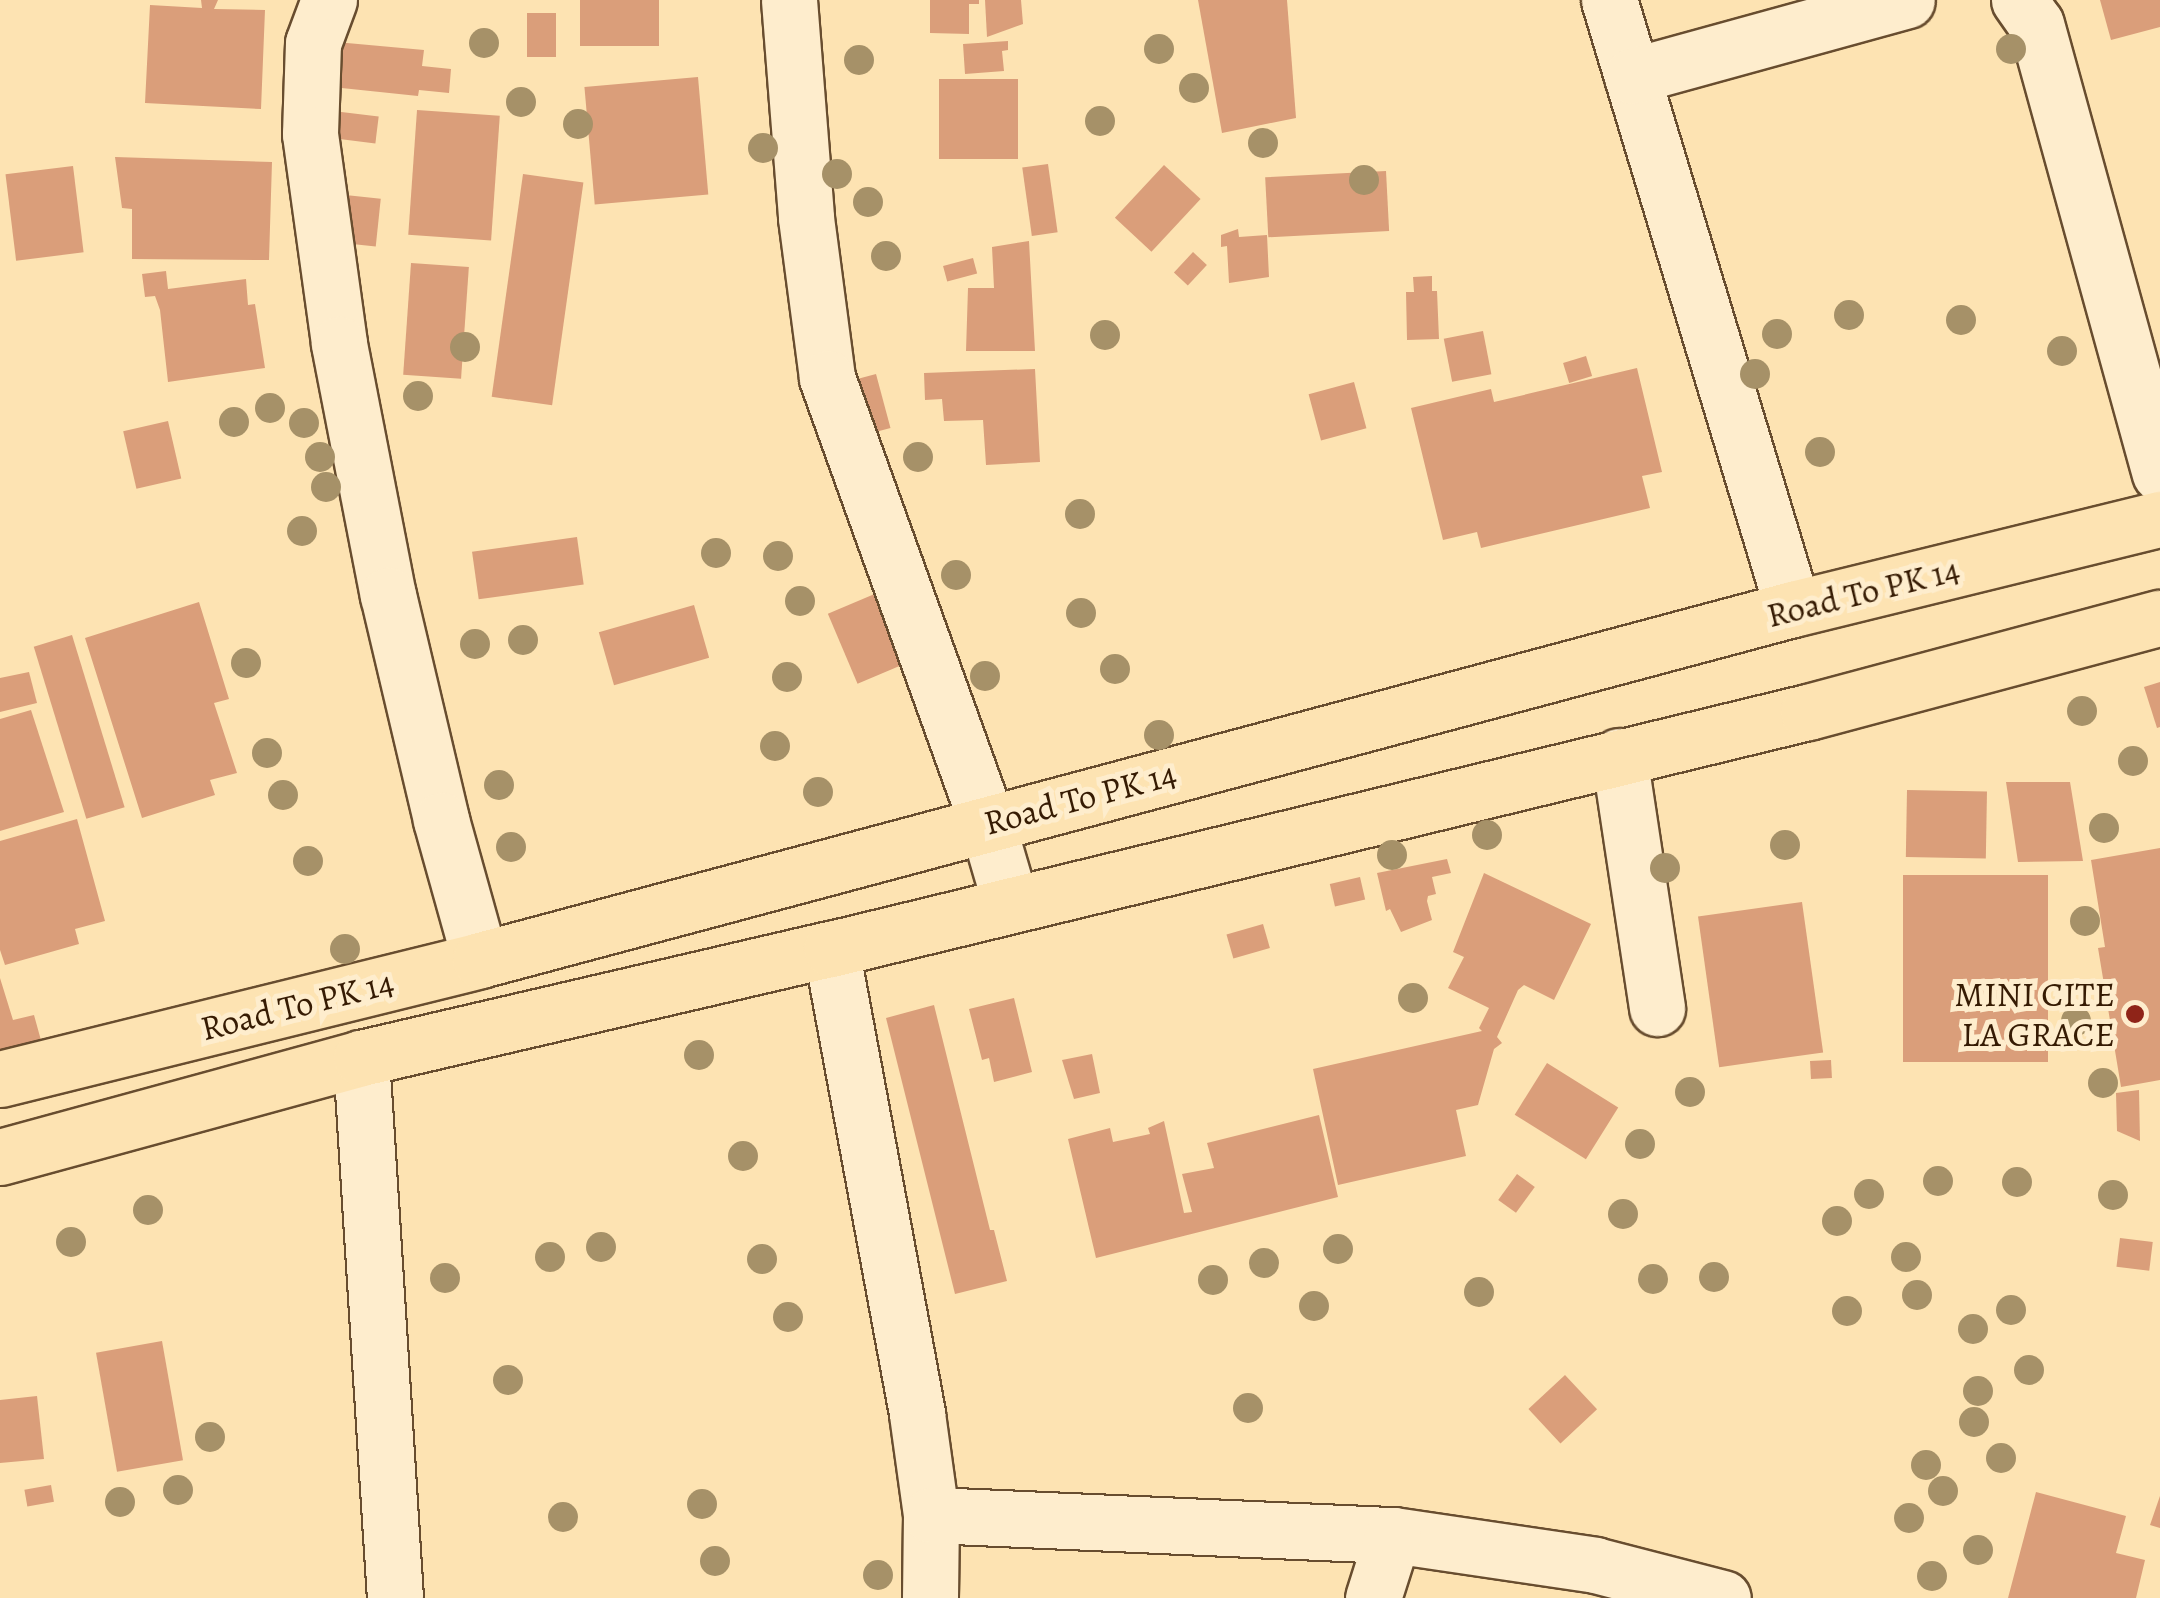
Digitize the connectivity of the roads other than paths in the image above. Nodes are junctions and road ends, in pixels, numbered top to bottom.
1 (329, 0) edge
2 (790, 0) edge
3 (1609, 0) edge
4 (1907, 0) edge
5 (2020, 0) edge
6 (1632, 76) junction
7 (2160, 473) edge
8 (2160, 520) edge
9 (1792, 609) junction
10 (2160, 618) edge
11 (1619, 756) junction
12 (987, 823) junction
13 (1011, 905) junction
14 (831, 949) junction
15 (480, 960) junction
16 (1657, 1008) dead end
17 (361, 1058) junction
18 (0, 1079) edge
19 (0, 1157) edge
20 (931, 1516) junction
21 (1393, 1535) junction
22 (395, 1598) edge
23 (930, 1598) edge
24 (1373, 1598) edge
25 (1723, 1598) edge

1 - 15 street
2 - 12 street
3 - 6 street
4 - 6 street
5 - 7 street
6 - 9 street
8 - 9 main road, Road To PK 14
9 - 12 main road, Road To PK 14
10 - 11 main road, Road To PK 14
11 - 13 main road, Road To PK 14
11 - 16 street
12 - 13 street
12 - 15 main road, Road To PK 14
13 - 14 main road, Road To PK 14
14 - 17 main road, Road To PK 14
14 - 20 street
15 - 18 main road, Road To PK 14
17 - 19 main road, Road To PK 14
17 - 22 street
20 - 21 street
20 - 23 street
21 - 24 street
21 - 25 street

